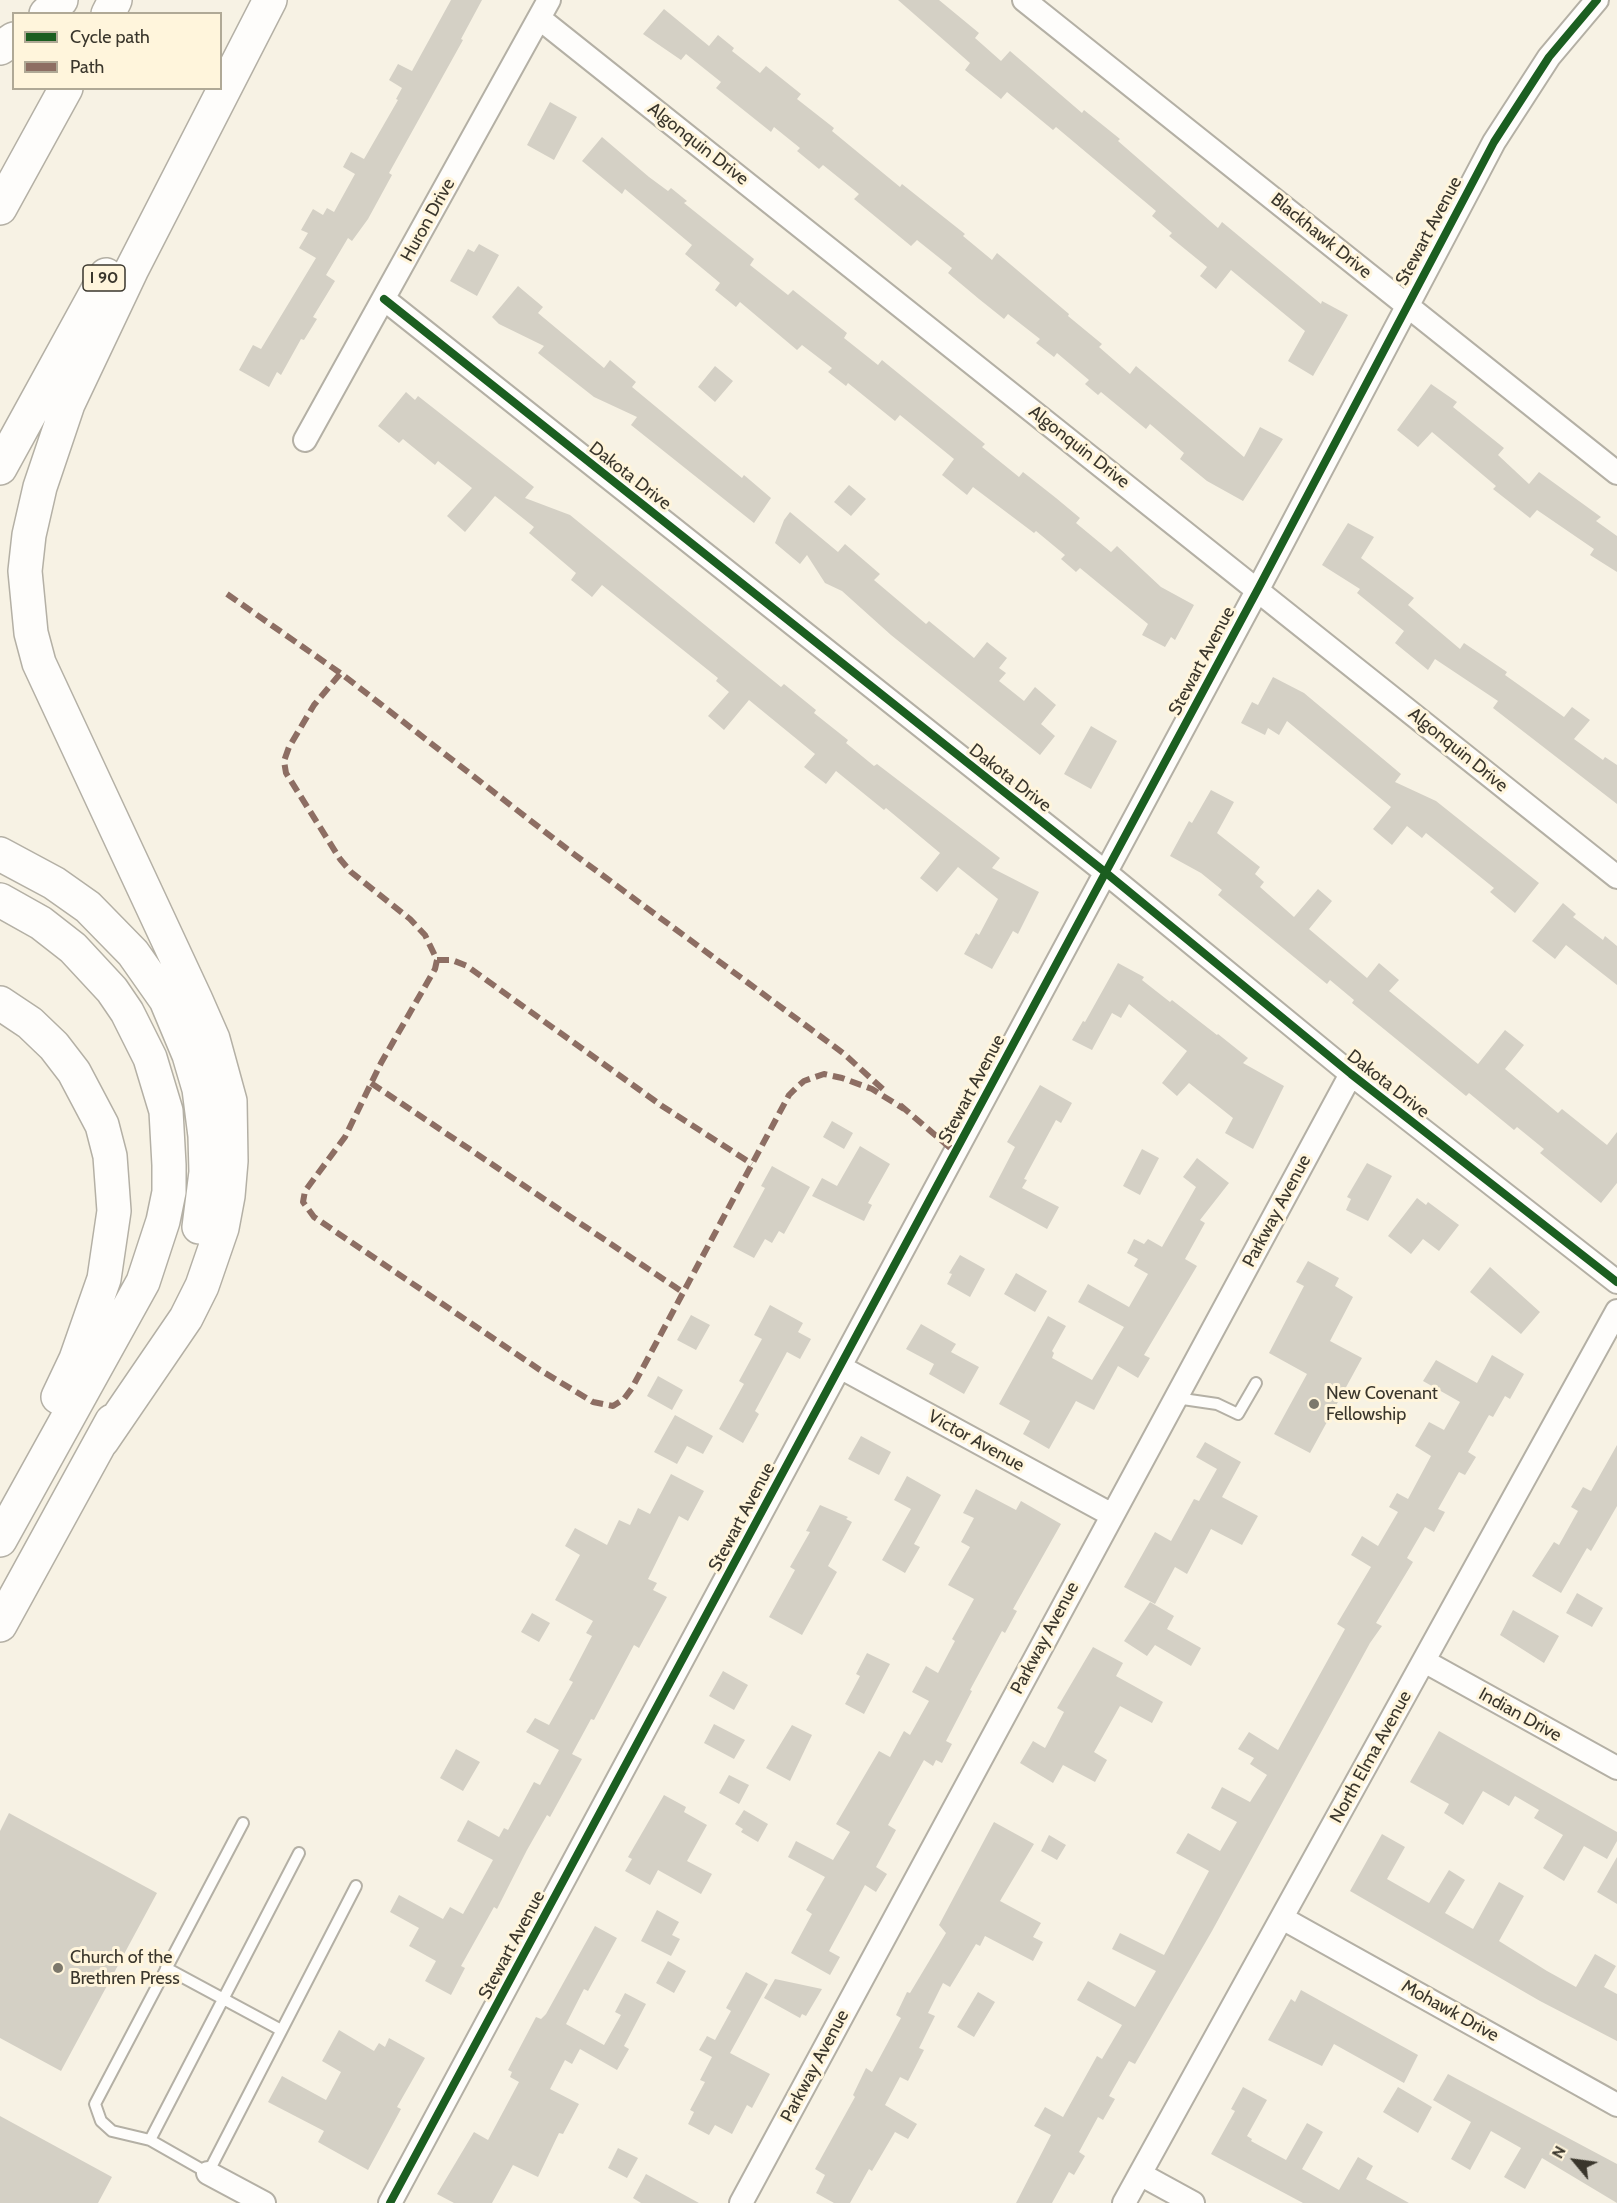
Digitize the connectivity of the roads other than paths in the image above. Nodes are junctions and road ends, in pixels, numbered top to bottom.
1 (62, 0) edge
2 (257, 0) edge
3 (270, 0) edge
4 (1024, 0) edge
5 (1597, 0) edge
6 (544, 9) edge
7 (48, 12) edge
8 (222, 63) edge
9 (65, 90) edge
10 (208, 90) edge
11 (0, 208) edge
12 (384, 300) junction
13 (1406, 305) junction
14 (305, 440) dead end
15 (0, 468) edge
16 (1617, 473) edge
17 (1258, 589) junction
18 (0, 854) edge
19 (1105, 872) junction
20 (1617, 877) edge
21 (10, 906) edge
22 (0, 1003) edge
23 (1351, 1074) junction
24 (1617, 1282) edge
25 (1617, 1311) edge
26 (840, 1367) junction
27 (1256, 1383) dead end
28 (1176, 1398) junction
29 (102, 1441) junction
30 (1112, 1515) junction
31 (0, 1517) edge
32 (0, 1540) edge
33 (0, 1625) edge
34 (1424, 1661) junction
35 (1617, 1768) edge
36 (243, 1823) dead end
37 (299, 1853) dead end
38 (356, 1886) dead end
39 (1282, 1918) junction
40 (166, 1968) junction
41 (223, 1999) junction
42 (281, 2030) junction
43 (1617, 2105) edge
44 (150, 2140) junction
45 (208, 2173) junction
46 (1140, 2174) junction
47 (264, 2203) edge
48 (390, 2203) edge
49 (741, 2203) edge
50 (1124, 2203) edge
51 (1193, 2203) edge

1 - 7 highway
2 - 8 highway
3 - 29 highway
4 - 13 street, Blackhawk Drive
5 - 13 street, Stewart Avenue
6 - 12 street, Huron Drive
6 - 17 street, Algonquin Drive
9 - 11 highway
10 - 15 highway, I 90
12 - 14 street, Huron Drive
12 - 19 street, Dakota Drive
13 - 16 street, Blackhawk Drive
13 - 17 street, Stewart Avenue
17 - 19 street, Stewart Avenue
17 - 20 street, Algonquin Drive
18 - 29 highway
19 - 23 street, Dakota Drive
19 - 26 street, Stewart Avenue
21 - 32 highway
22 - 31 highway
23 - 24 street, Dakota Drive
23 - 28 street, Parkway Avenue
25 - 34 street, North Elma Avenue
26 - 30 street, Victor Avenue
26 - 48 street, Stewart Avenue
27 - 28 lane
28 - 30 street, Parkway Avenue
29 - 33 highway
30 - 49 street, Parkway Avenue
34 - 35 street, Indian Drive
34 - 39 street, North Elma Avenue
36 - 40 lane
37 - 41 lane
38 - 42 lane
39 - 43 street, Mohawk Drive
39 - 46 street, North Elma Avenue
40 - 41 lane
40 - 44 lane
41 - 42 lane
41 - 44 lane
42 - 45 lane
44 - 45 lane
45 - 47 street
46 - 50 street, North Elma Avenue
46 - 51 street

